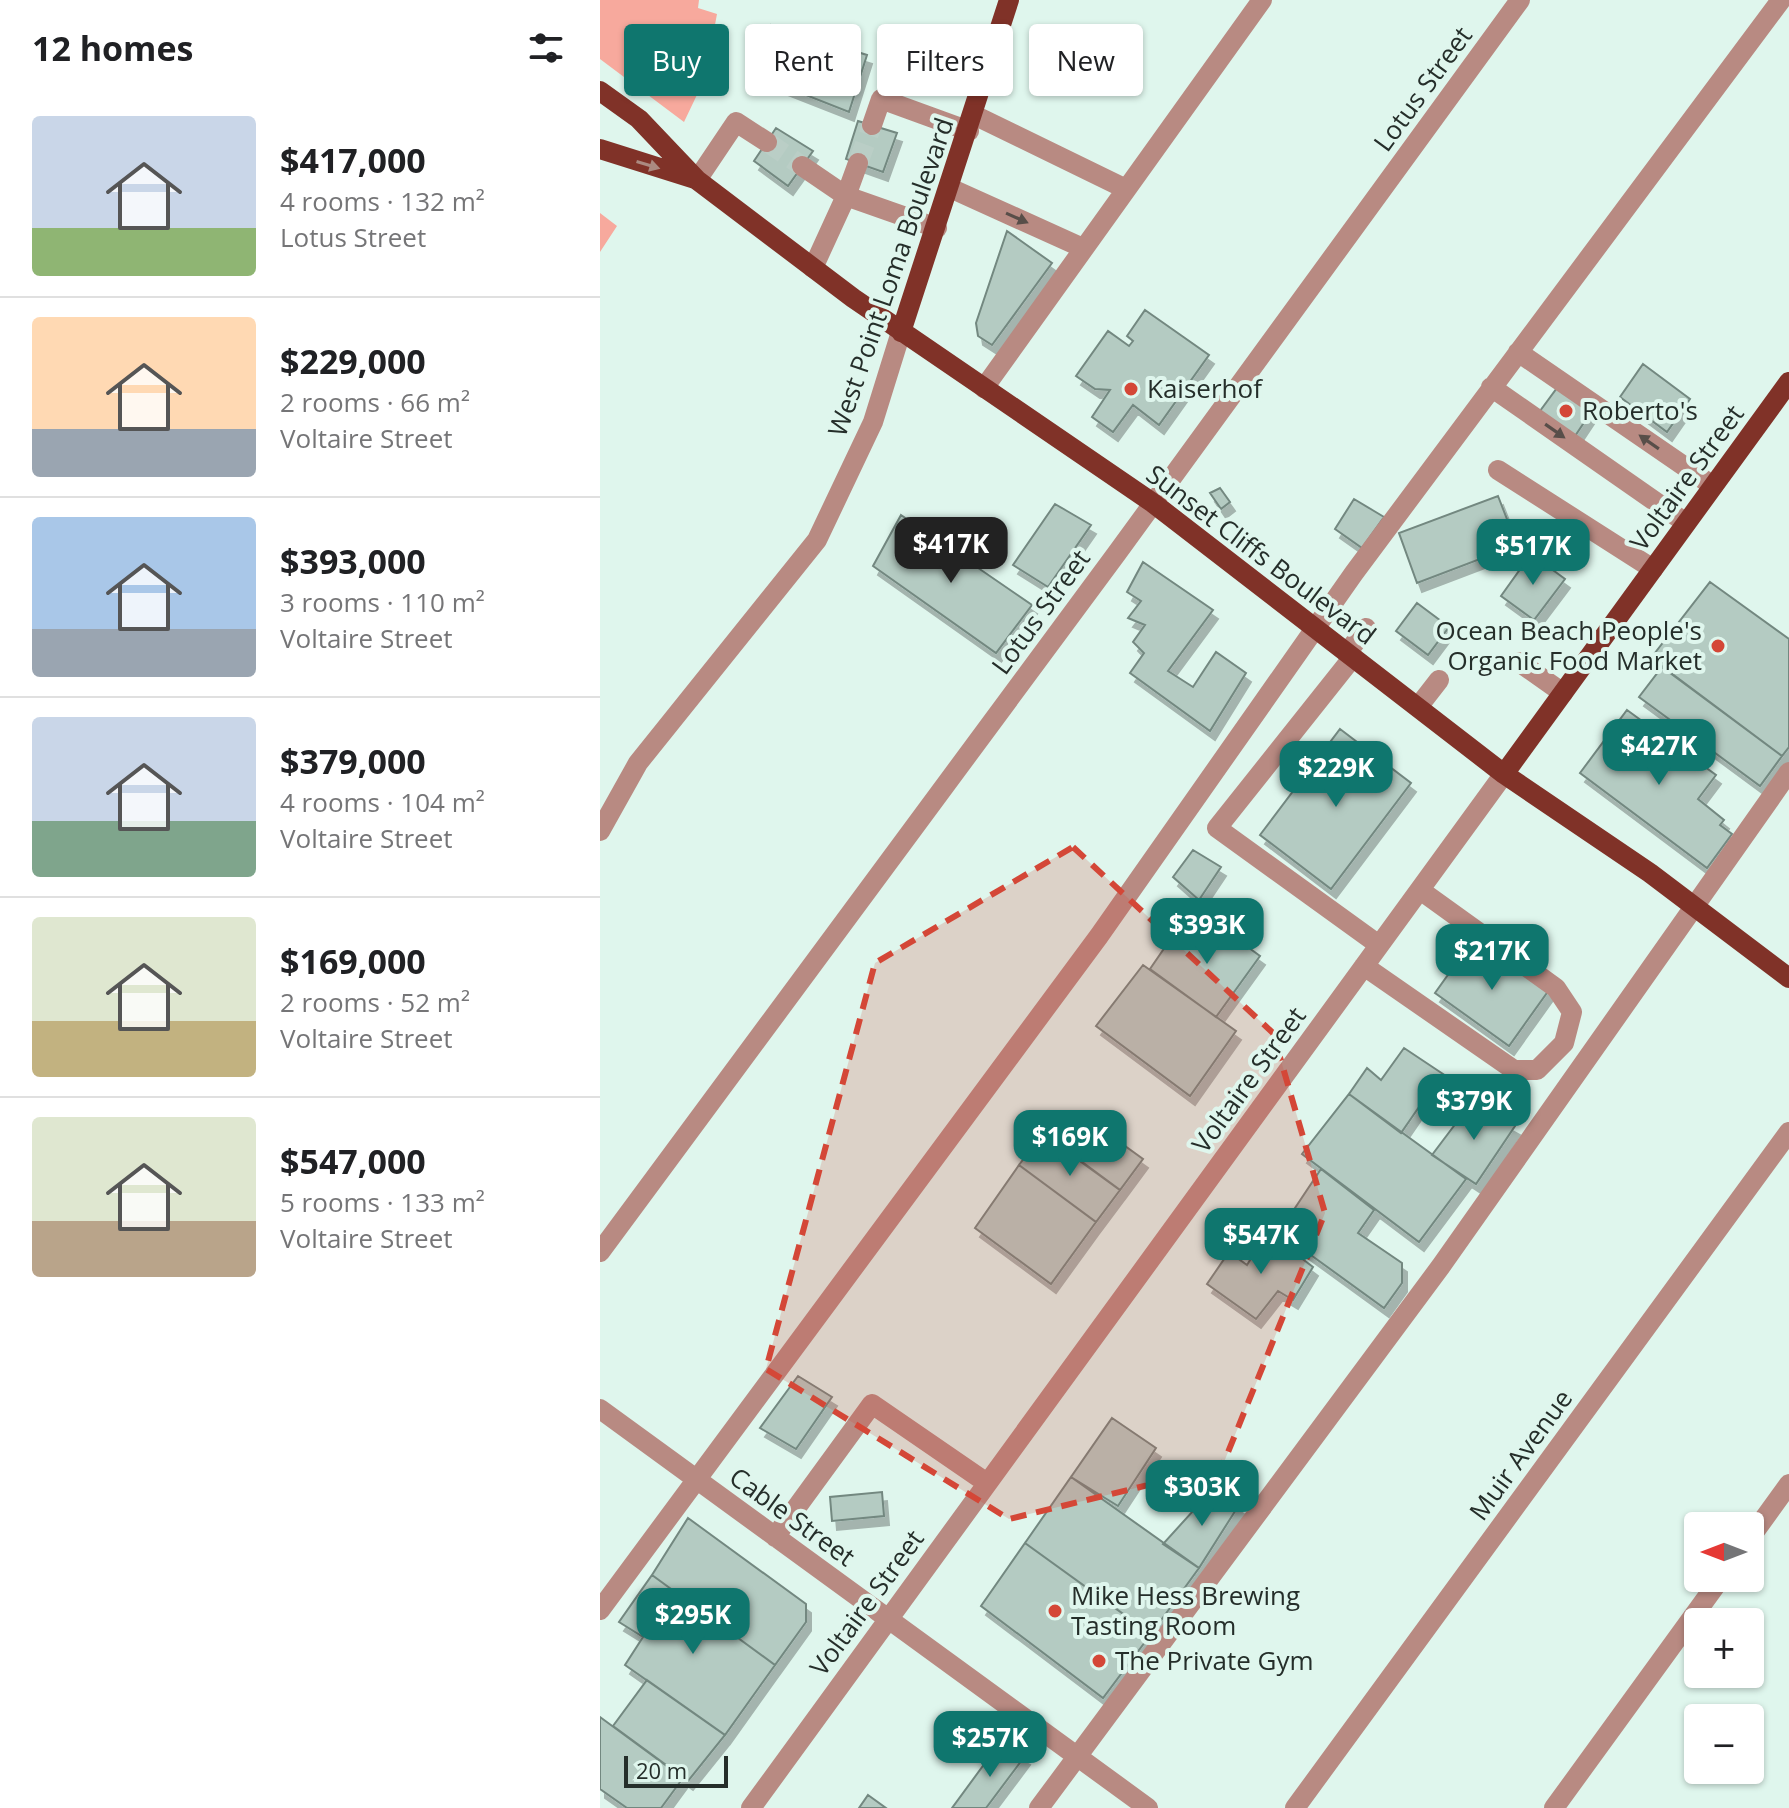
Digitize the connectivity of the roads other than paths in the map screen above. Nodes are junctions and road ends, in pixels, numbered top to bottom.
1 (1009, 0) edge
2 (1262, 0) edge
3 (1520, 0) edge
4 (1781, 0) edge
5 (600, 91) edge
6 (971, 123) junction
7 (872, 125) tunnel mouth
8 (767, 142) tunnel mouth
9 (600, 149) edge
10 (858, 163) tunnel mouth
11 (802, 166) tunnel mouth
12 (697, 180) junction
13 (950, 188) junction
14 (1126, 189) junction
15 (846, 196) junction
16 (937, 228) junction
17 (1083, 248) junction
18 (813, 268) junction
19 (901, 332) junction
20 (1518, 352) junction
21 (1789, 382) edge
22 (1491, 387) junction
23 (984, 388) junction
24 (1498, 470) dead end
25 (1713, 486) junction
26 (1153, 503) junction
27 (1686, 523) junction
28 (1653, 569) junction
29 (1314, 627) junction
30 (1366, 628) dead end
31 (1350, 655) junction
32 (1519, 662) dead end
33 (1439, 680) dead end
34 (1563, 693) junction
35 (1418, 707) junction
36 (1789, 772) edge
37 (1504, 774) junction
38 (600, 831) edge
39 (1420, 890) junction
40 (1694, 907) junction
41 (1379, 945) junction
42 (1364, 966) junction
43 (1789, 978) edge
44 (1789, 1132) edge
45 (600, 1252) edge
46 (600, 1409) edge
47 (695, 1478) junction
48 (987, 1483) junction
49 (1789, 1484) edge
50 (1764, 1519) edge
51 (775, 1537) junction
52 (1711, 1592) edge
53 (600, 1610) edge
54 (888, 1619) junction
55 (1077, 1756) junction
56 (751, 1808) edge
57 (1039, 1808) edge
58 (1148, 1808) edge
59 (1295, 1808) edge
60 (1554, 1808) edge

1 - 6 main road, West Point Loma Boulevard
2 - 14 street
3 - 26 street, Lotus Street
4 - 20 street
5 - 12 main road, Sunset Cliffs Boulevard
6 - 7 street
6 - 13 main road, West Point Loma Boulevard
6 - 14 street
8 - 12 street
9 -> 12 main road, Sunset Cliffs Boulevard
10 - 15 street
11 - 15 street
12 - 18 main road, Sunset Cliffs Boulevard
13 - 16 main road, West Point Loma Boulevard
13 -> 17 street
14 - 17 street
15 - 16 street
15 - 18 street
16 - 19 main road, West Point Loma Boulevard
17 - 23 street
18 - 19 main road, Sunset Cliffs Boulevard
19 - 23 main road, Sunset Cliffs Boulevard
19 - 38 street, West Point Loma Boulevard
20 - 22 street
25 -> 20 street
21 - 25 main road, Voltaire Street
22 -> 27 street
22 - 29 street
23 - 26 main road, Sunset Cliffs Boulevard
24 - 28 street
25 - 27 main road, Voltaire Street
26 - 29 main road, Sunset Cliffs Boulevard
26 - 45 street, Lotus Street
27 - 28 main road, Voltaire Street
28 - 34 main road, Voltaire Street
29 - 31 main road, Sunset Cliffs Boulevard
29 - 47 street
30 - 31 street
31 - 35 main road, Sunset Cliffs Boulevard
31 - 41 street
32 - 34 street
33 - 35 street
34 - 37 main road, Voltaire Street
35 - 37 main road, Sunset Cliffs Boulevard
36 - 40 street
37 - 39 street, Voltaire Street
37 - 40 main road, Sunset Cliffs Boulevard
39 - 41 street, Voltaire Street
39 - 42 street
40 - 43 main road, Sunset Cliffs Boulevard
40 - 55 street
41 - 42 street, Voltaire Street
42 - 48 street, Voltaire Street
44 - 59 street, Muir Avenue
46 - 47 street, Cable Street
47 - 51 street, Cable Street
47 - 53 street
48 - 51 street
48 - 54 street, Voltaire Street
49 - 50 street
51 - 54 street, Cable Street
52 - 60 street
54 - 55 street, Cable Street
54 - 56 street, Voltaire Street
55 - 57 street
55 - 58 street, Cable Street

